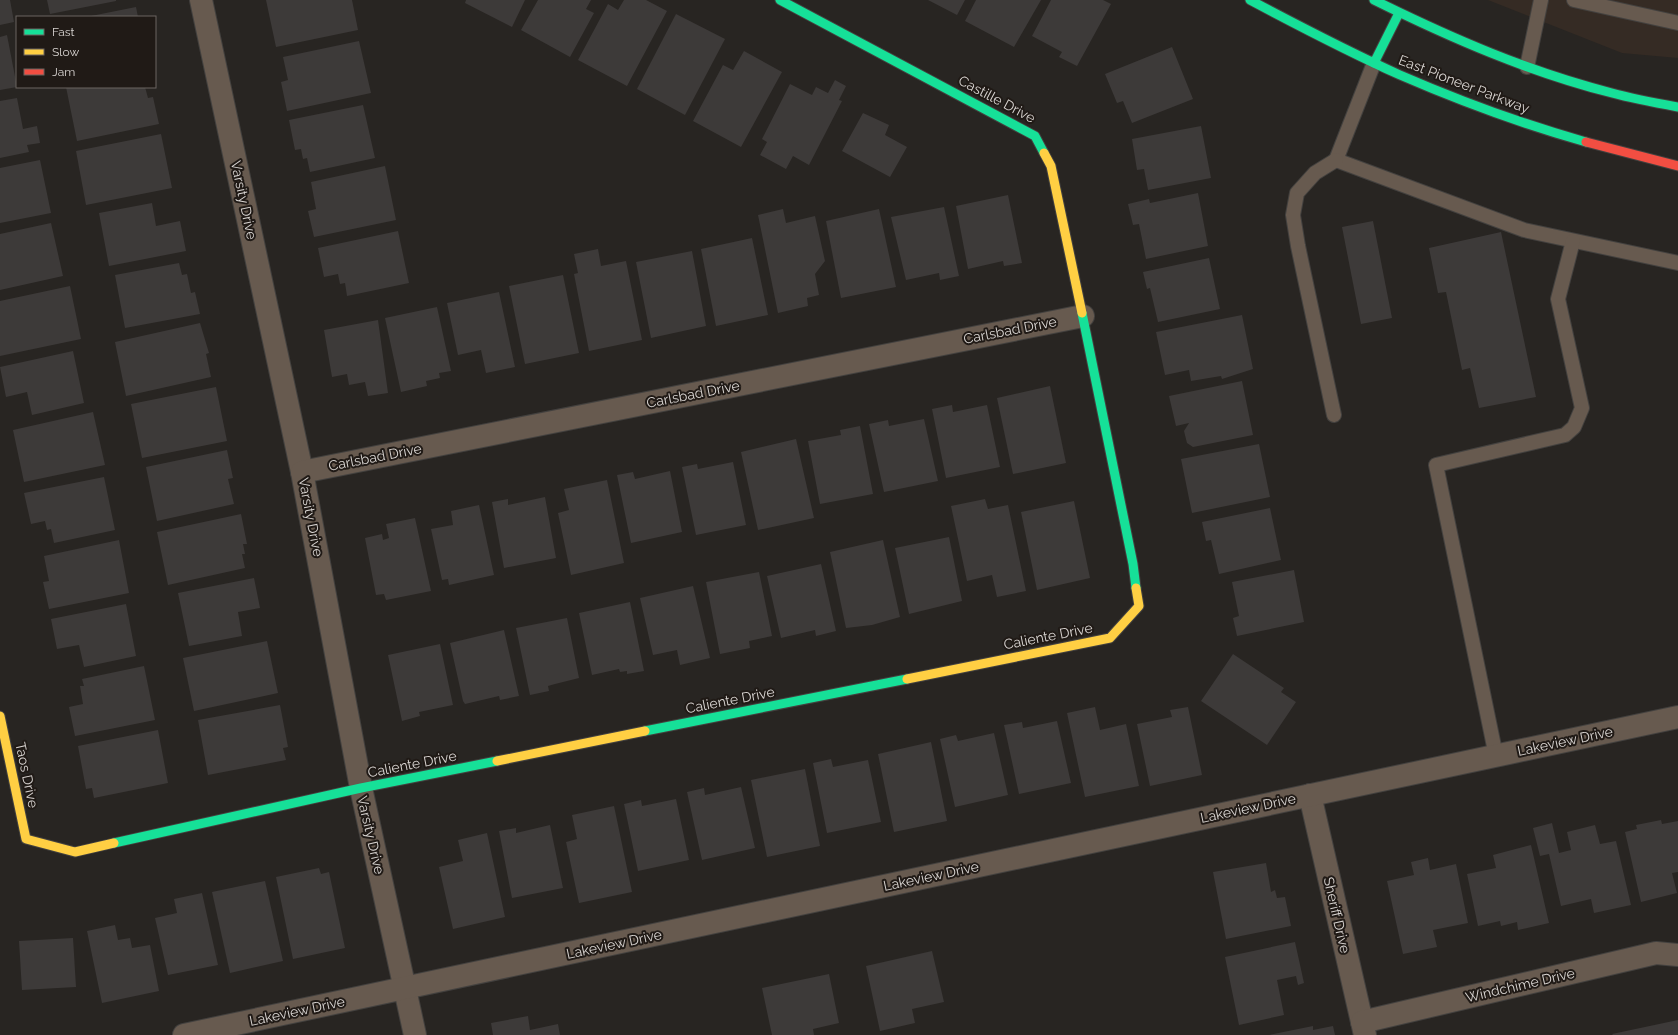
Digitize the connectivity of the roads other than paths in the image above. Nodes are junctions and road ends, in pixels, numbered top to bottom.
1 (201, 0) edge
2 (780, 0) edge
3 (1250, 0) edge
4 (1374, 0) edge
5 (1541, 0) edge
6 (1574, 0) edge
7 (1402, 6) edge
8 (1678, 23) edge
9 (1374, 63) junction
10 (1527, 67) junction
11 (1678, 107) edge
12 (1336, 160) junction
13 (1678, 166) edge
14 (1573, 241) junction
15 (1678, 263) edge
16 (1083, 316) junction
17 (1334, 415) dead end
18 (302, 472) junction
19 (0, 716) edge
20 (1678, 717) edge
21 (1496, 756) junction
22 (361, 788) junction
23 (1310, 795) junction
24 (26, 839) joint
25 (1678, 955) edge
26 (406, 989) junction
27 (1363, 1029) edge
28 (184, 1035) edge
29 (415, 1035) edge

1 - 18 street, Varsity Drive
2 - 16 street, Castille Drive
3 - 9 street, East Pioneer Parkway
4 - 7 street
5 - 10 lane
6 - 8 lane
7 - 9 street
7 - 10 street
9 - 12 lane
9 - 13 street, East Pioneer Parkway
10 - 11 street
12 - 14 lane
12 - 17 lane
14 - 15 lane
14 - 21 lane
16 - 18 street, Carlsbad Drive
16 - 22 street, Caliente Drive
18 - 22 street, Varsity Drive
19 - 24 street, Taos Drive
20 - 21 street, Lakeview Drive
21 - 23 street, Lakeview Drive
22 - 24 street, Caliente Drive
22 - 26 street, Varsity Drive
23 - 26 street, Lakeview Drive
23 - 27 street, Sheriff Drive
25 - 27 street, Windchime Drive
26 - 28 street, Lakeview Drive
26 - 29 street, Varsity Drive

